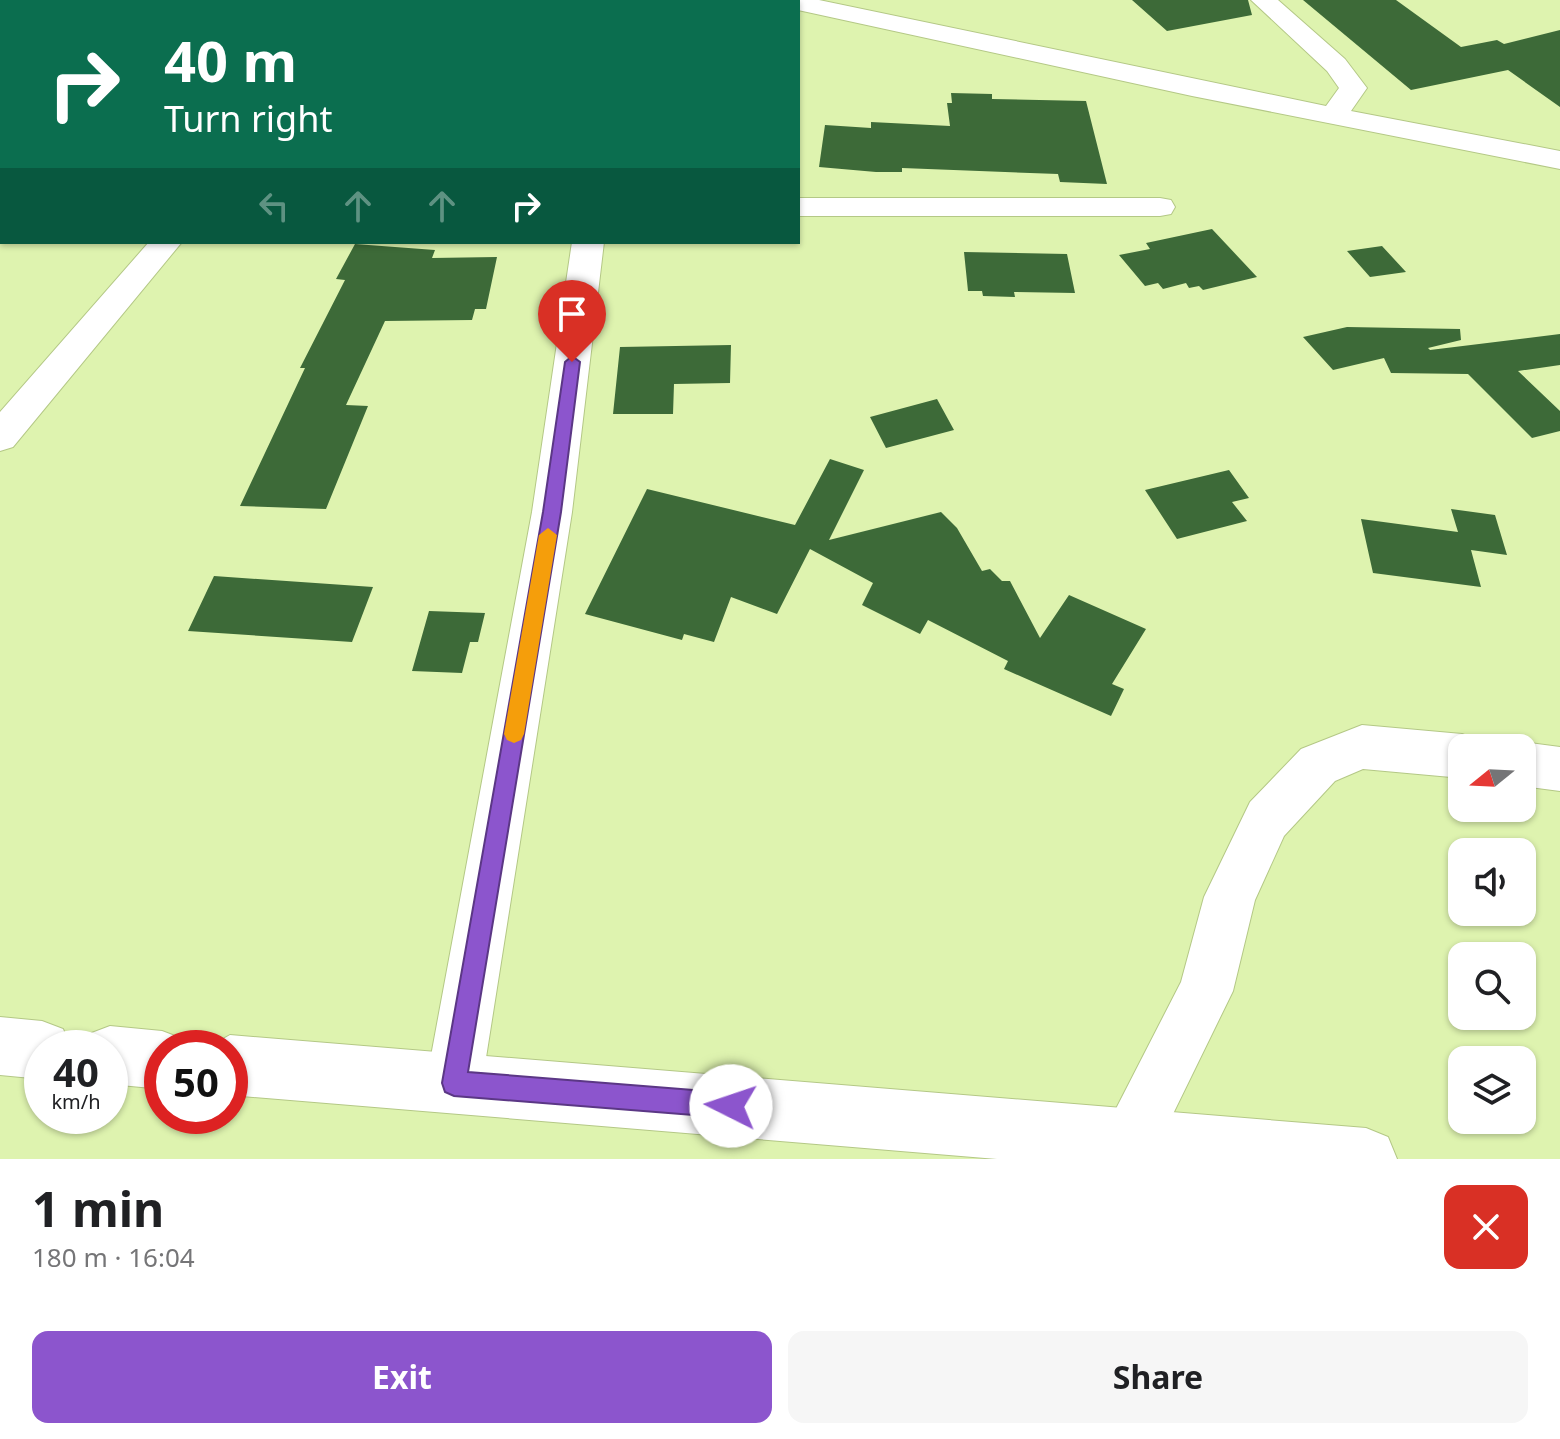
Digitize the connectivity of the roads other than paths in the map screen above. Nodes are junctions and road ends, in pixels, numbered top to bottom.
1 (1263, 0) edge
2 (812, 3) edge
3 (1333, 115) junction
4 (1560, 160) edge
5 (800, 207) edge
6 (1160, 207) dead end
7 (164, 244) edge
8 (588, 244) edge
9 (0, 437) edge
10 (1448, 755) edge
11 (1536, 766) edge
12 (1560, 769) edge
13 (0, 1046) edge
14 (24, 1048) edge
15 (248, 1066) edge
16 (454, 1083) junction
17 (1130, 1138) junction
18 (1366, 1159) edge

1 - 3 street
2 - 3 street
3 - 4 street
5 - 6 street
7 - 9 street
8 - 16 street
10 - 17 street
11 - 12 street
13 - 14 main road
15 - 16 main road
16 - 17 main road
17 - 18 main road

